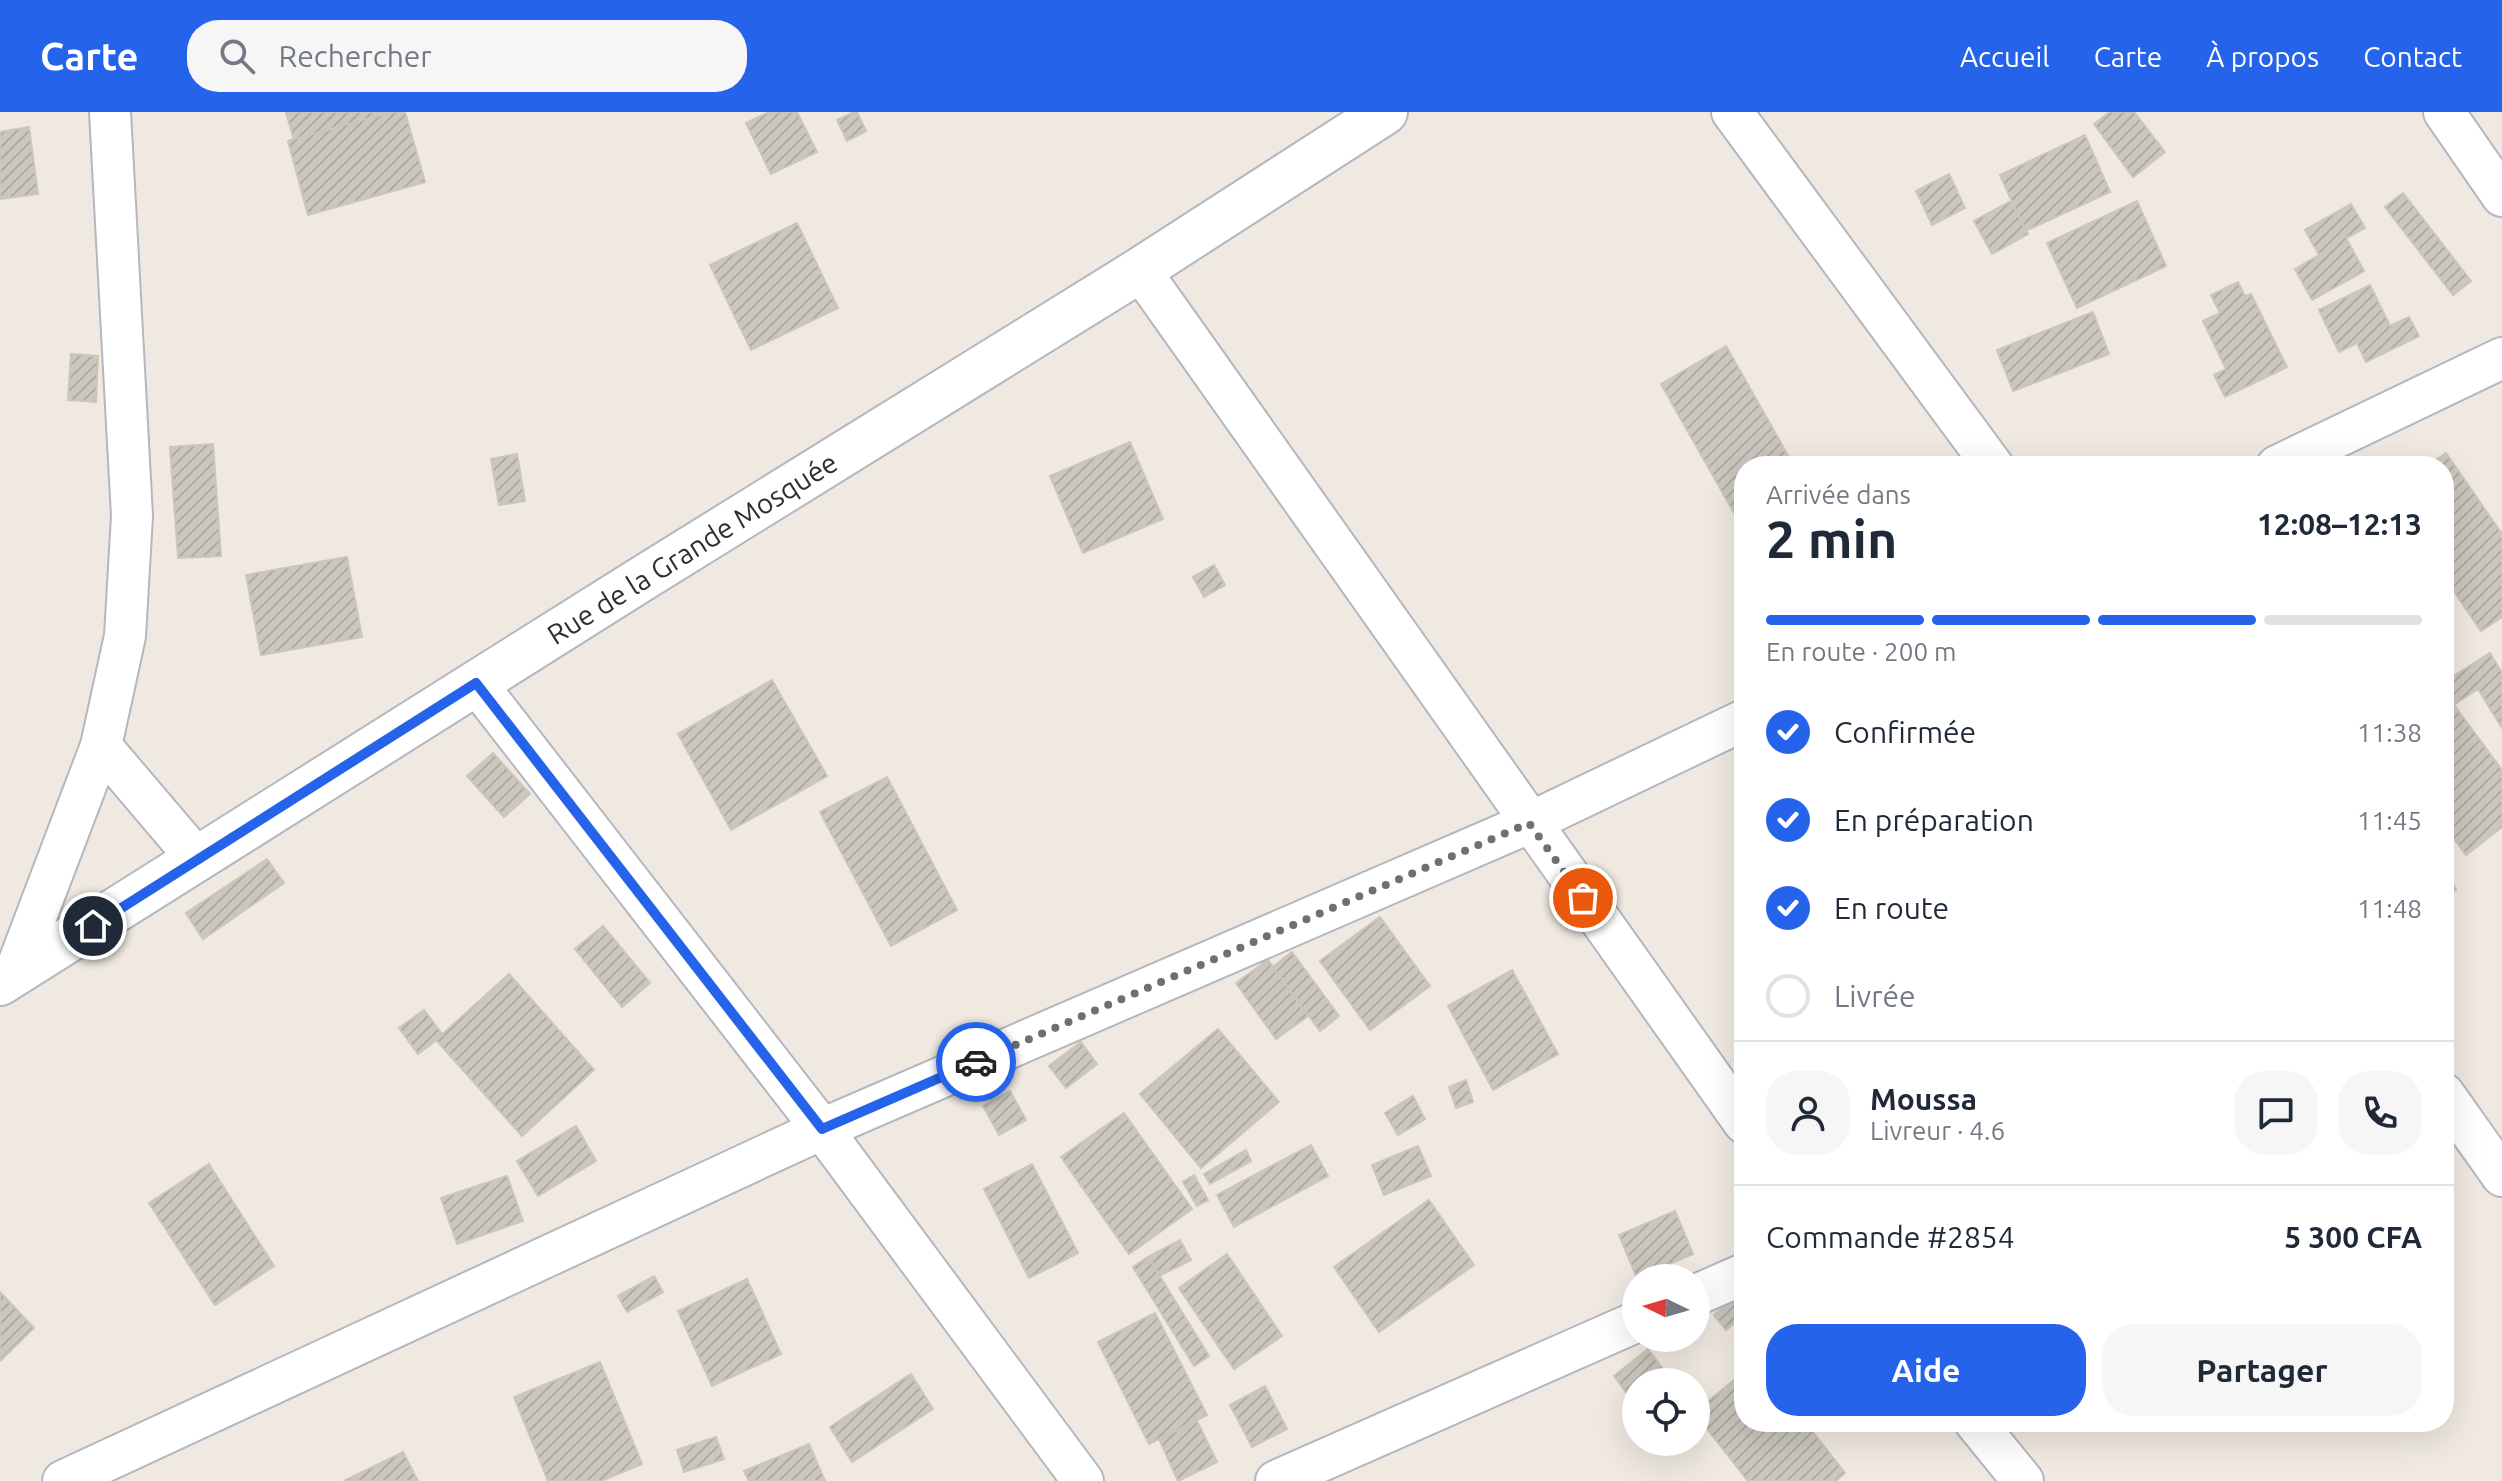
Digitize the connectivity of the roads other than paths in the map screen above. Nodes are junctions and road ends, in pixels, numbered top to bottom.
1 (110, 112) edge
2 (1385, 112) edge
3 (1732, 112) edge
4 (2444, 112) edge
5 (2502, 196) edge
6 (1140, 270) junction
7 (2502, 358) edge
8 (1986, 456) edge
9 (2298, 456) edge
10 (476, 683) junction
11 (1734, 725) edge
12 (101, 746) junction
13 (1529, 823) junction
14 (198, 860) junction
15 (7, 979) edge
16 (2454, 1108) edge
17 (1734, 1109) edge
18 (822, 1129) junction
19 (2502, 1176) edge
20 (1734, 1278) edge
21 (1710, 1289) edge
22 (1622, 1328) edge
23 (1983, 1432) edge
24 (63, 1481) edge
25 (1083, 1481) edge
26 (1276, 1481) edge
27 (2023, 1481) edge

1 - 12 street
2 - 6 street, Rue de la Grande Mosquée
3 - 8 street
4 - 5 street
6 - 10 street, Rue de la Grande Mosquée
6 - 13 street
7 - 9 street
10 - 14 street, Rue de la Grande Mosquée
10 - 18 street
11 - 13 street
12 - 14 street
12 - 15 street
13 - 17 street
13 - 18 street
14 - 15 street, Rue de la Grande Mosquée
16 - 19 street
18 - 24 street
18 - 25 street
20 - 21 street
22 - 26 street
23 - 27 street

